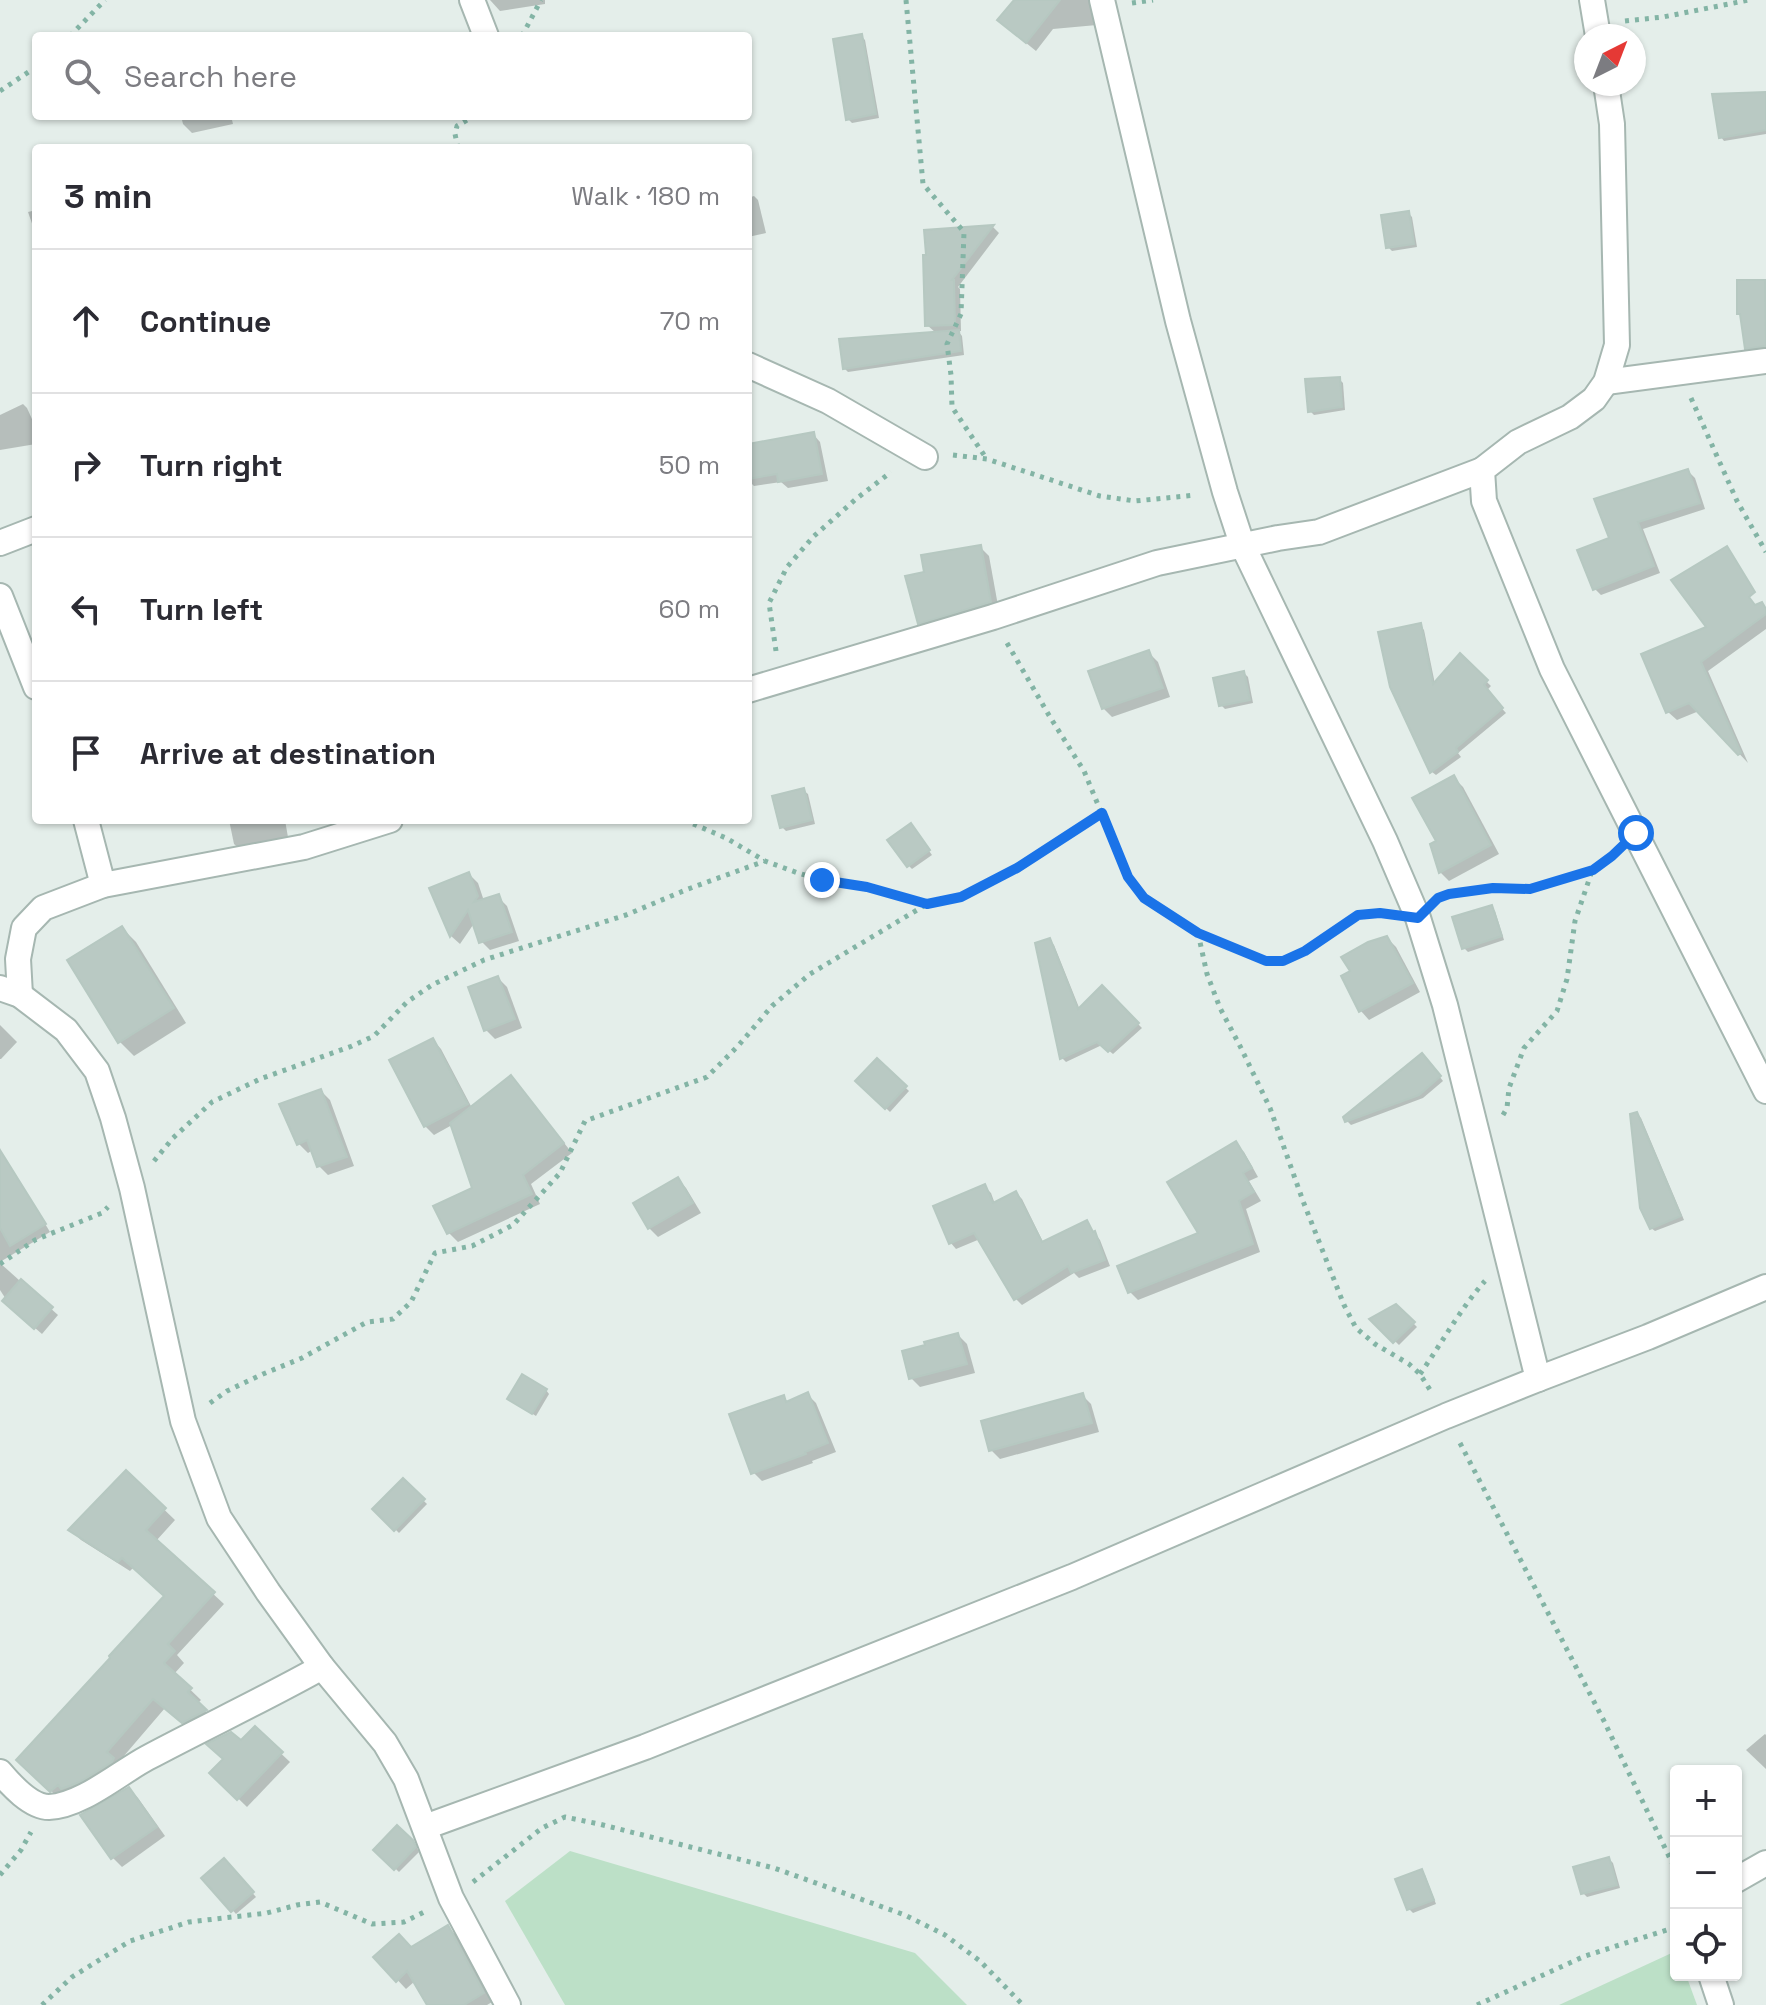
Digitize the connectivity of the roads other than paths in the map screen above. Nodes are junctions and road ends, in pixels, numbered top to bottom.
1 (472, 0) edge
2 (1102, 0) edge
3 (484, 32) edge
4 (1608, 96) edge
5 (1766, 361) edge
6 (752, 367) edge
7 (1606, 382) junction
8 (925, 457) road end
9 (1482, 470) junction
10 (32, 531) edge
11 (0, 543) edge
12 (1242, 544) junction
13 (0, 596) edge
14 (32, 677) edge
15 (752, 689) edge
16 (87, 824) edge
17 (377, 824) edge
18 (103, 885) junction
19 (10, 991) edge
20 (1766, 1091) edge
21 (1766, 1287) edge
22 (1538, 1379) junction
23 (322, 1667) junction
24 (0, 1772) edge
25 (425, 1827) junction
26 (1766, 1863) edge
27 (1742, 1877) edge
28 (1713, 1981) edge
29 (508, 2005) edge
30 (1721, 2005) edge

1 - 3 street
2 - 12 street
4 - 7 street
5 - 7 street
6 - 8 street
7 - 9 street
9 - 12 street
9 - 20 street
10 - 11 street
12 - 15 street
12 - 22 street
13 - 14 street
16 - 18 street
17 - 18 street
18 - 19 street
19 - 23 street
21 - 22 street
22 - 25 street
23 - 24 street
23 - 25 street
25 - 29 street
26 - 27 street
28 - 30 street

